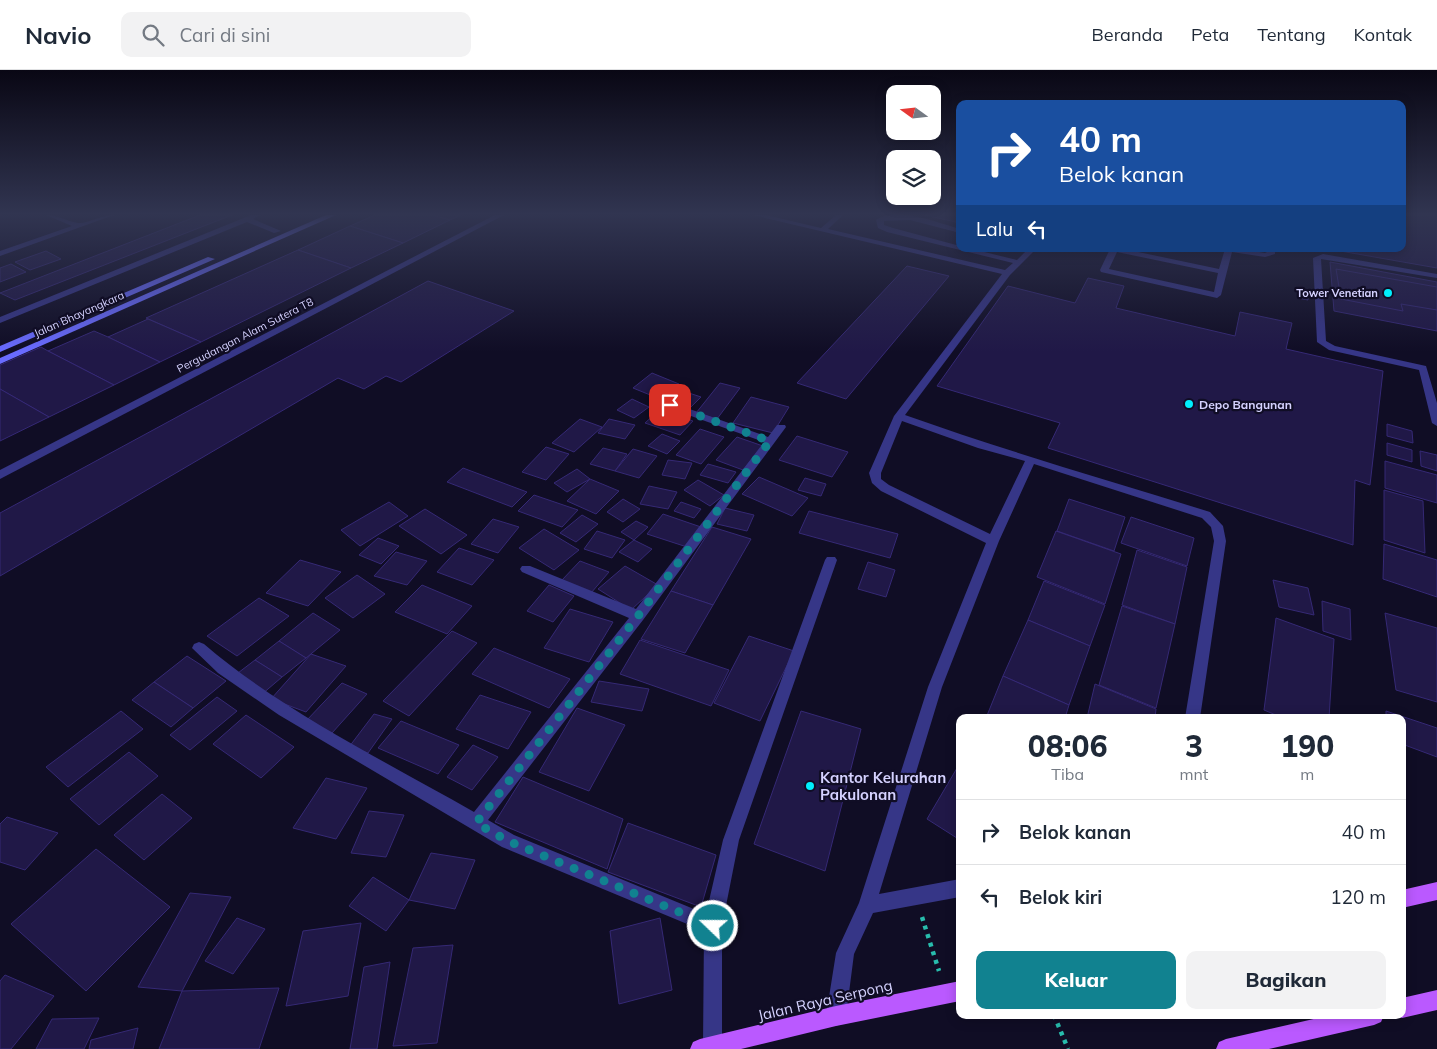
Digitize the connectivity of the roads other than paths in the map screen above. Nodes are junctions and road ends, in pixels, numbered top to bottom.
1 (145, 261) edge
2 (207, 261) edge
3 (228, 261) edge
4 (412, 261) edge
5 (954, 261) edge
6 (1012, 261) edge
7 (1108, 261) edge
8 (1169, 261) edge
9 (1225, 261) edge
10 (1317, 261) edge
11 (1350, 261) edge
12 (1017, 262) joint
13 (1222, 272) junction
14 (1007, 273) junction
15 (1437, 276) edge
16 (0, 320) edge
17 (0, 349) edge
18 (0, 361) edge
19 (654, 399) dead end
20 (899, 416) junction
21 (1437, 423) edge
22 (781, 427) dead end
23 (770, 441) junction
24 (1032, 459) junction
25 (0, 474) edge
26 (993, 541) junction
27 (831, 560) dead end
28 (526, 569) dead end
29 (638, 616) junction
30 (199, 648) dead end
31 (1193, 714) edge
32 (476, 823) junction
33 (956, 889) edge
34 (1437, 891) edge
35 (1406, 897) edge
36 (867, 905) junction
37 (713, 926) junction
38 (953, 993) edge
39 (1437, 1000) edge
40 (1406, 1007) edge
41 (836, 1016) junction
42 (1357, 1019) edge
43 (706, 1048) edge
44 (1226, 1049) edge

1 - 16 street
2 - 17 main road, Jalan Bhayangkara
3 - 18 main road, Jalan Bhayangkara
4 - 25 street, Pergudangan Alam Sutera T8
5 - 14 street
6 - 12 street
7 - 13 street
8 - 13 street
9 - 13 street
10 - 21 street
11 - 15 street
12 - 14 street
14 - 20 street
19 - 23 street
20 - 24 street
20 - 26 street
22 - 23 street
23 - 29 street
24 - 26 street
24 - 31 street
26 - 36 street
27 - 37 street
28 - 29 street
29 - 32 street
30 - 32 street
32 - 37 street
33 - 36 street
34 - 35 main road
36 - 41 street
37 - 43 street
38 - 41 main road, Jalan Raya Serpong
39 - 40 main road
41 - 43 main road, Jalan Raya Serpong
42 - 44 main road

